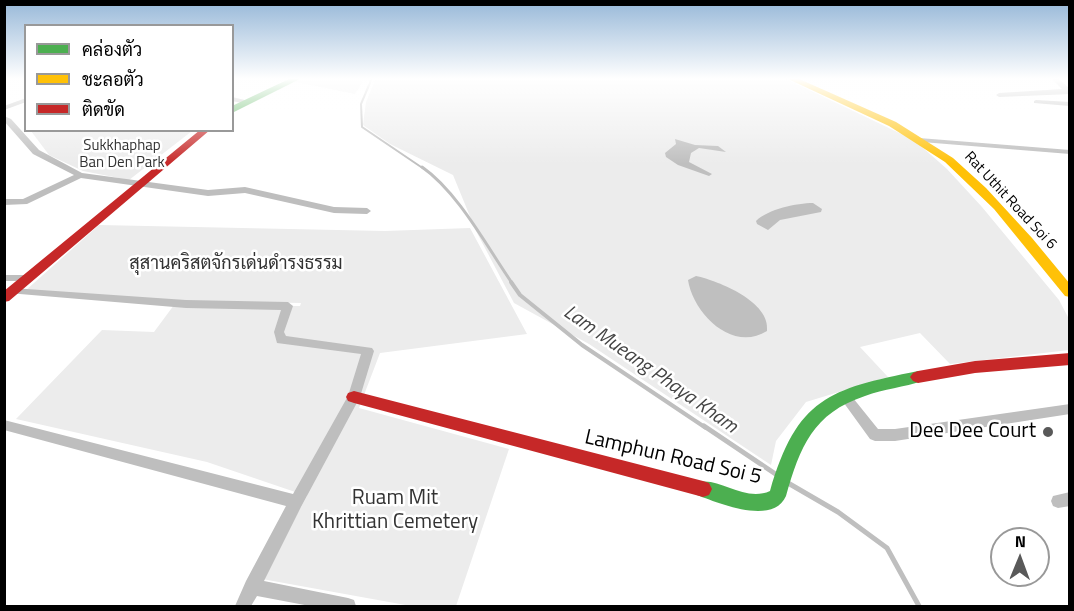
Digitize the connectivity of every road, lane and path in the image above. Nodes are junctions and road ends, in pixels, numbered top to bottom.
1 (856, 107) edge
2 (4, 118) edge
3 (204, 132) edge
4 (922, 140) junction
5 (1066, 152) edge
6 (1070, 161) edge
7 (80, 175) junction
8 (139, 185) junction
9 (4, 202) edge
10 (367, 211) dead end
11 (4, 278) edge
12 (27, 278) junction
13 (1070, 293) edge
14 (8, 295) edge
15 (1070, 359) edge
16 (845, 396) junction
17 (354, 397) junction
18 (1070, 409) edge
19 (4, 425) edge
20 (296, 502) junction
21 (252, 587) junction
22 (243, 606) edge
23 (348, 606) edge

1 - 4 street, Rat Uthit Road Soi 6
2 - 7 street
3 - 8 street
4 - 5 street
4 - 13 street, Rat Uthit Road Soi 6
5 - 6 street
7 - 8 street
7 - 9 street
8 - 10 street
8 - 12 street
11 - 12 street
12 - 14 street
14 - 17 street
15 - 16 street, Lamphun Road Soi 5
16 - 17 street, Lamphun Road Soi 5
16 - 18 street
17 - 20 street
19 - 20 street
20 - 21 street
21 - 22 street
21 - 23 street

